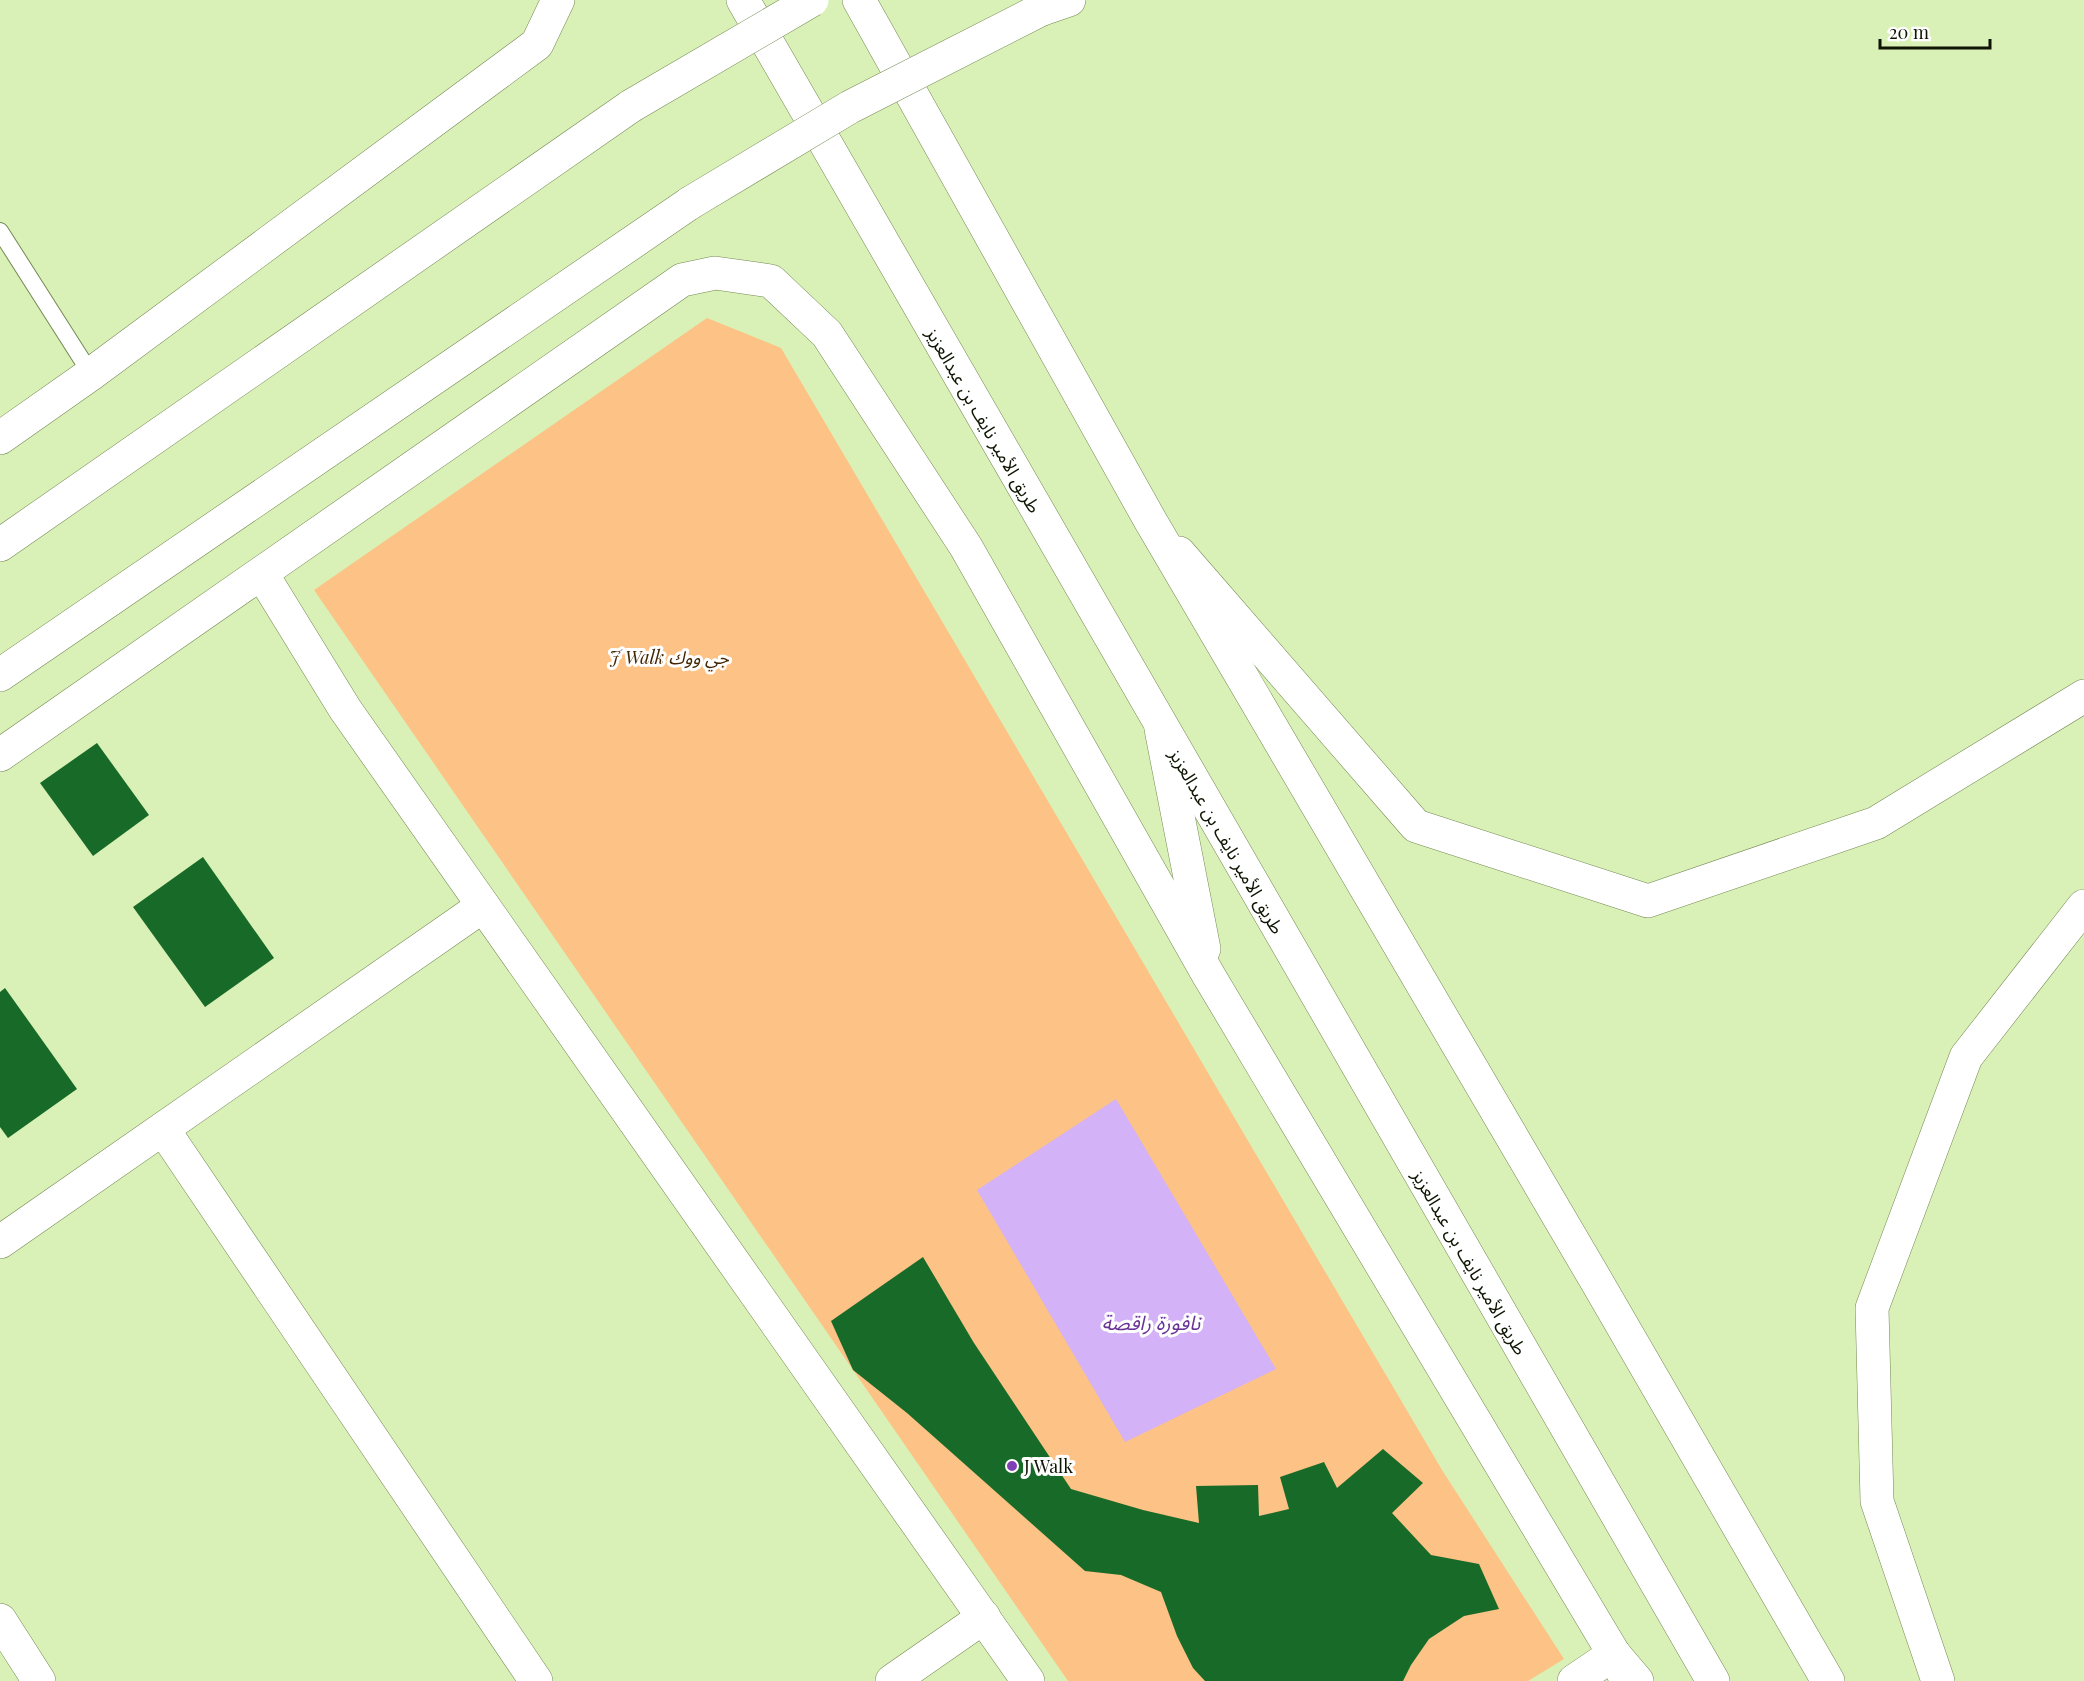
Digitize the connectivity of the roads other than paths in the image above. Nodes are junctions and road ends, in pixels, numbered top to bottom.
1 (558, 0) edge
2 (743, 0) edge
3 (812, 0) edge
4 (859, 0) edge
5 (1054, 5) edge
6 (0, 231) edge
7 (91, 374) junction
8 (0, 438) edge
9 (1150, 520) junction
10 (0, 545) edge
11 (262, 574) junction
12 (0, 675) edge
13 (2084, 696) edge
14 (1161, 727) junction
15 (0, 755) edge
16 (483, 906) junction
17 (2084, 906) edge
18 (1209, 975) junction
19 (163, 1129) junction
20 (0, 1242) edge
21 (984, 1617) junction
22 (5, 1638) edge
23 (1620, 1668) edge
24 (39, 1681) edge
25 (536, 1681) edge
26 (892, 1681) edge
27 (1028, 1681) edge
28 (1574, 1681) edge
29 (1637, 1681) edge
30 (1713, 1681) edge
31 (1828, 1681) edge
32 (1938, 1681) edge

1 - 7 main road
2 - 14 main road, طريق الأمير نايف بن عبدالعزيز
3 - 10 main road, bridge
4 - 9 main road
5 - 12 main road, bridge
6 - 7 lane
7 - 8 main road
9 - 13 main road
9 - 31 main road
11 - 15 main road
11 - 16 main road
11 - 18 main road
14 - 18 main road
14 - 30 main road, طريق الأمير نايف بن عبدالعزيز
16 - 19 main road
16 - 21 main road
17 - 32 main road
18 - 23 main road
19 - 20 main road
19 - 25 main road
21 - 26 main road
21 - 27 main road
22 - 24 main road
23 - 28 main road
23 - 29 main road

